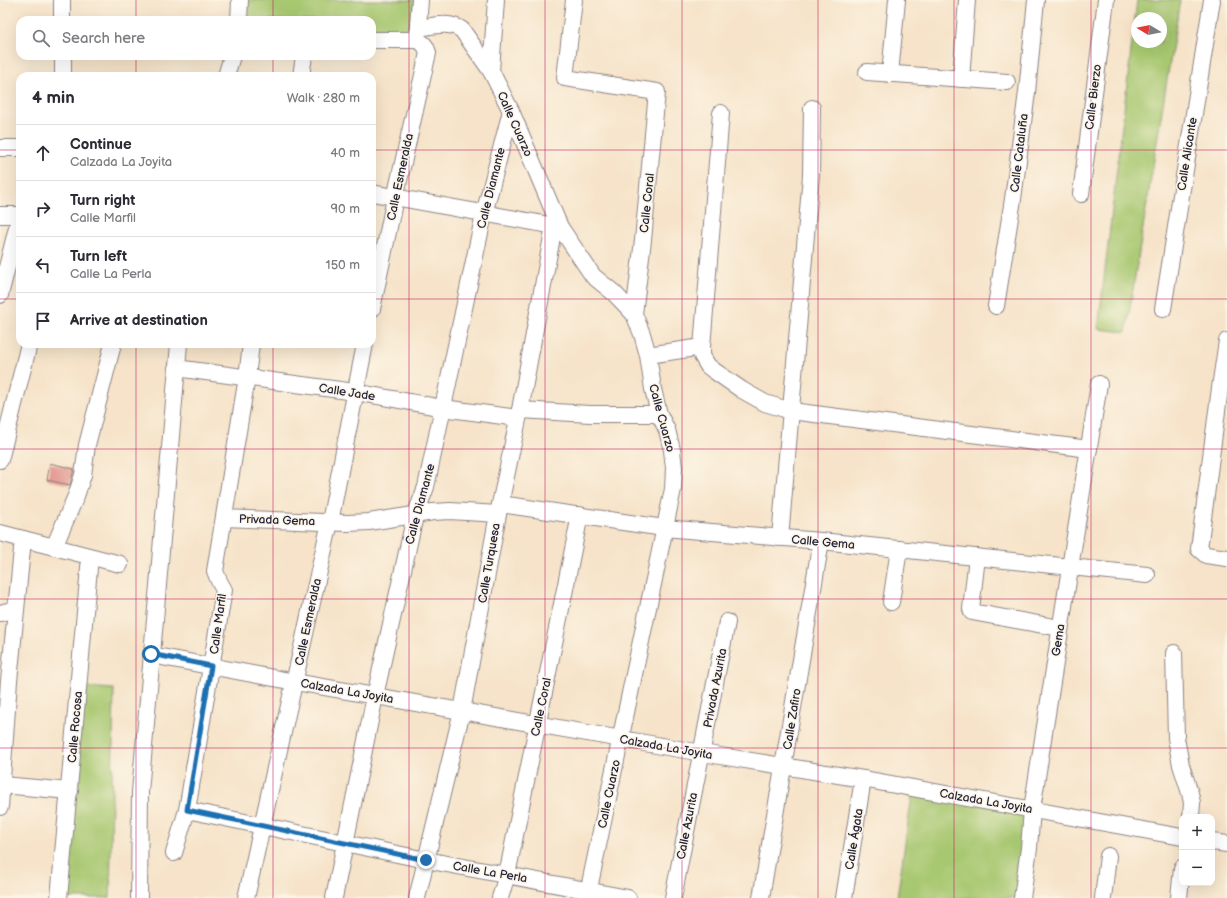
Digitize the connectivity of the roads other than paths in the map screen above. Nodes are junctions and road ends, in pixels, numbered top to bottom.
1 (62, 0) edge
2 (240, 0) edge
3 (420, 0) edge
4 (496, 0) edge
5 (574, 0) edge
6 (897, 0) edge
7 (967, 0) edge
8 (1036, 0) edge
9 (1106, 0) edge
10 (1212, 0) edge
11 (62, 16) edge
12 (238, 16) edge
13 (420, 38) junction
14 (376, 40) edge
15 (63, 60) edge
16 (231, 60) edge
17 (303, 60) edge
18 (491, 71) junction
19 (63, 72) edge
20 (227, 72) edge
21 (302, 72) edge
22 (867, 72) dead end
23 (890, 74) junction
24 (961, 79) junction
25 (1008, 82) dead end
26 (812, 108) dead end
27 (511, 111) junction
28 (721, 113) dead end
29 (0, 148) edge
30 (16, 148) edge
31 (376, 194) edge
32 (1081, 194) dead end
33 (395, 198) junction
34 (484, 214) junction
35 (0, 215) edge
36 (16, 215) edge
37 (557, 227) junction
38 (16, 231) edge
39 (376, 289) edge
40 (0, 295) edge
41 (996, 306) dead end
42 (1163, 309) dead end
43 (634, 314) junction
44 (1227, 341) edge
45 (702, 347) junction
46 (28, 348) edge
47 (112, 348) edge
48 (178, 348) edge
49 (251, 348) edge
50 (364, 348) edge
51 (648, 356) junction
52 (176, 368) junction
53 (247, 377) junction
54 (1099, 384) dead end
55 (1223, 389) edge
56 (355, 392) junction
57 (443, 408) junction
58 (791, 411) junction
59 (519, 414) junction
60 (659, 414) junction
61 (1088, 449) junction
62 (0, 460) edge
63 (499, 509) junction
64 (580, 515) junction
65 (415, 516) junction
66 (224, 518) junction
67 (330, 522) junction
68 (664, 528) junction
69 (8, 536) edge
70 (780, 538) junction
71 (821, 541) junction
72 (54, 547) junction
73 (899, 549) junction
74 (90, 557) junction
75 (977, 557) junction
76 (1227, 558) edge
77 (120, 564) dead end
78 (1070, 567) junction
79 (1147, 575) dead end
80 (891, 602) dead end
81 (16, 609) junction
82 (0, 613) edge
83 (727, 622) dead end
84 (1060, 628) junction
85 (1174, 653) dead end
86 (151, 654) junction
87 (211, 666) junction
88 (295, 682) junction
89 (5, 683) edge
90 (375, 696) junction
91 (462, 711) junction
92 (538, 724) junction
93 (621, 739) junction
94 (702, 753) junction
95 (784, 767) junction
96 (863, 779) junction
97 (2, 785) junction
98 (70, 791) junction
99 (0, 807) edge
100 (1032, 809) junction
101 (187, 810) junction
102 (1191, 814) edge
103 (262, 826) junction
104 (1179, 835) edge
105 (1215, 842) edge
106 (345, 844) junction
107 (1227, 844) edge
108 (174, 853) dead end
109 (1108, 856) dead end
110 (426, 860) junction
111 (507, 875) junction
112 (1180, 886) edge
113 (588, 894) edge
114 (59, 898) edge
115 (139, 898) edge
116 (246, 898) edge
117 (334, 898) edge
118 (417, 898) edge
119 (500, 898) edge
120 (628, 898) edge
121 (673, 898) edge
122 (761, 898) edge
123 (844, 898) edge
124 (1022, 898) edge
125 (1103, 898) edge
126 (1179, 898) edge

1 - 11 street
2 - 12 street
3 - 13 street, Calle Esmeralda
4 - 18 street
5 - 43 street, Calle Coral
6 - 23 street
7 - 24 street
8 - 41 street, Calle Cataluña
9 - 32 street, Calle Bierzo
10 - 42 street, Calle Alicante
13 - 14 street
13 - 18 street, Calle Cuarzo
13 - 33 street, Calle Esmeralda
15 - 19 street
16 - 20 street
17 - 21 street
18 - 27 street, Calle Cuarzo
22 - 23 street
23 - 24 street
24 - 25 street
26 - 58 street
27 - 34 street, Calle Diamante
27 - 37 street, Calle Cuarzo
28 - 45 street
29 - 30 street
31 - 33 street
33 - 34 street
33 - 39 street, Calle Esmeralda
34 - 37 street
34 - 57 street, Calle Diamante
35 - 36 street
37 - 43 street, Calle Cuarzo
37 - 59 street, Calle Turquesa
38 - 40 street
43 - 51 street, Calle Cuarzo
44 - 55 street
45 - 51 street
45 - 58 street
46 - 62 street
47 - 72 street
48 - 52 street
49 - 53 street, Calle Marfil
50 - 56 street, Calle Esmeralda
51 - 60 street, Calle Cuarzo
52 - 53 street, Calle Jade
52 - 86 street
53 - 56 street, Calle Jade
53 - 66 street, Calle Marfil
54 - 61 street, Gema
55 - 76 street
56 - 57 street, Calle Jade
56 - 67 street, Calle Esmeralda
57 - 59 street, Calle Jade
57 - 65 street, Calle Diamante
58 - 61 street
58 - 70 street
59 - 60 street, Calle Jade
59 - 63 street, Calle Turquesa
60 - 68 street, Calle Cuarzo
61 - 78 street, Gema
63 - 64 street, Calle Gema
63 - 65 street, Calle Gema
63 - 91 street, Calle Turquesa
64 - 68 street, Calle Gema
64 - 92 street, Calle Coral
65 - 67 street, Calle Gema
65 - 90 street, Calle Diamante
66 - 67 street, Privada Gema
66 - 87 street, Calle Marfil
67 - 88 street, Calle Esmeralda
68 - 70 street, Calle Gema
68 - 93 street, Calle Cuarzo
69 - 72 street
69 - 81 street
70 - 71 street, Calle Gema
71 - 73 street, Calle Gema
71 - 95 street, Calle Zafiro
72 - 74 street
73 - 75 street, Calle Gema
73 - 80 street
74 - 77 street
74 - 98 street, Calle Rocosa
75 - 78 street, Calle Gema
75 - 84 street
78 - 79 street, Calle Gema
78 - 84 street, Gema
81 - 82 street
81 - 89 street
83 - 94 street, Privada Azurita
84 - 100 street, Gema
85 - 102 street
86 - 87 street, Calzada La Joyita
86 - 115 street
87 - 88 street, Calzada La Joyita
87 - 101 street, Calle Marfil
88 - 90 street, Calzada La Joyita
88 - 103 street, Calle Esmeralda
89 - 97 street
90 - 91 street, Calzada La Joyita
90 - 106 street, Calle Diamante
91 - 92 street, Calzada La Joyita
91 - 110 street, Calle Turquesa
92 - 93 street, Calzada La Joyita
92 - 111 street, Calle Coral
93 - 94 street, Calzada La Joyita
93 - 113 street, Calle Cuarzo
94 - 95 street, Calzada La Joyita
94 - 121 street, Calle Azurita
95 - 96 street, Calzada La Joyita
95 - 122 street, Calle Zafiro
96 - 100 street, Calzada La Joyita
96 - 123 street, Calle Ágata
97 - 98 street
97 - 99 street
98 - 114 street, Calle Rocosa
100 - 104 street, Calzada La Joyita
100 - 124 street, Gema
101 - 103 street, Calle La Perla
101 - 108 street, Calle Marfil
103 - 106 street, Calle La Perla
103 - 116 street, Calle Esmeralda
105 - 107 street
106 - 110 street, Calle La Perla
106 - 117 street, Calle Diamante
109 - 125 street
110 - 111 street, Calle La Perla
110 - 118 street, Calle Turquesa
111 - 113 street, Calle La Perla
111 - 119 street, Calle Coral
112 - 126 street
113 - 120 street, Calle La Perla

